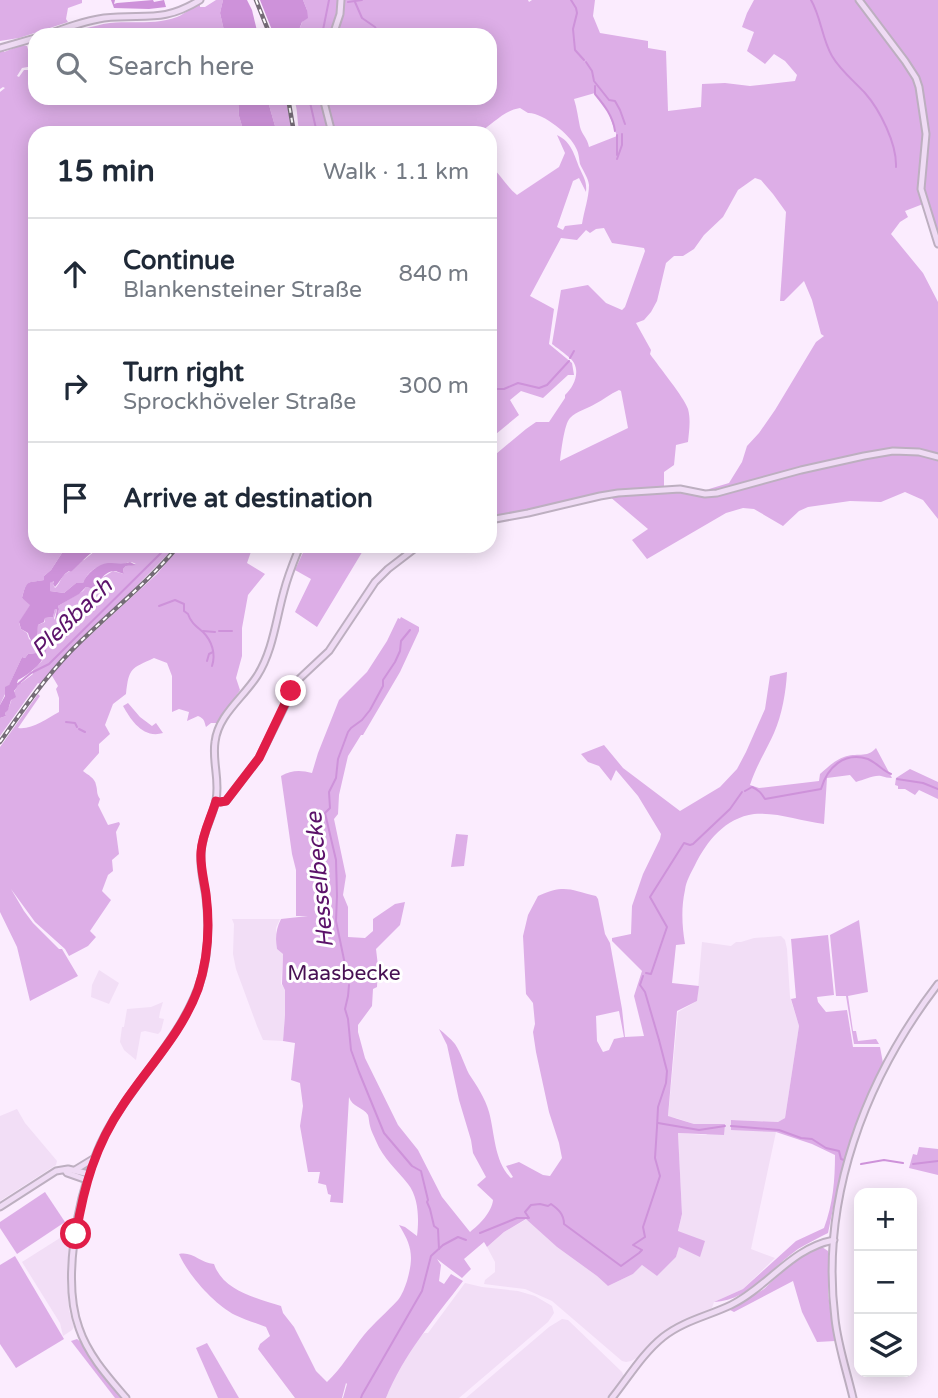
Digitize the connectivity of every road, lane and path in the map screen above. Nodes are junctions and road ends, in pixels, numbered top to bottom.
1 (200, 0) edge
2 (341, 0) edge
3 (859, 0) edge
4 (69, 28) edge
5 (335, 28) edge
6 (28, 40) edge
7 (0, 48) edge
8 (325, 105) edge
9 (330, 126) edge
10 (938, 244) edge
11 (938, 457) edge
12 (497, 519) edge
13 (297, 553) edge
14 (409, 553) edge
15 (216, 801) junction
16 (938, 984) edge
17 (94, 1159) junction
18 (65, 1170) junction
19 (75, 1170) junction
20 (88, 1177) junction
21 (0, 1207) edge
22 (834, 1240) junction
23 (126, 1398) edge
24 (612, 1398) edge
25 (853, 1398) edge

1 - 4 street
2 - 5 street
3 - 10 street
6 - 7 street
8 - 9 street
11 - 12 street
13 - 15 street
14 - 15 street
15 - 17 street
16 - 22 street
17 - 19 street
17 - 20 street
18 - 19 street
18 - 20 street
18 - 21 street
19 - 20 street
20 - 23 street
22 - 24 street
22 - 25 street

